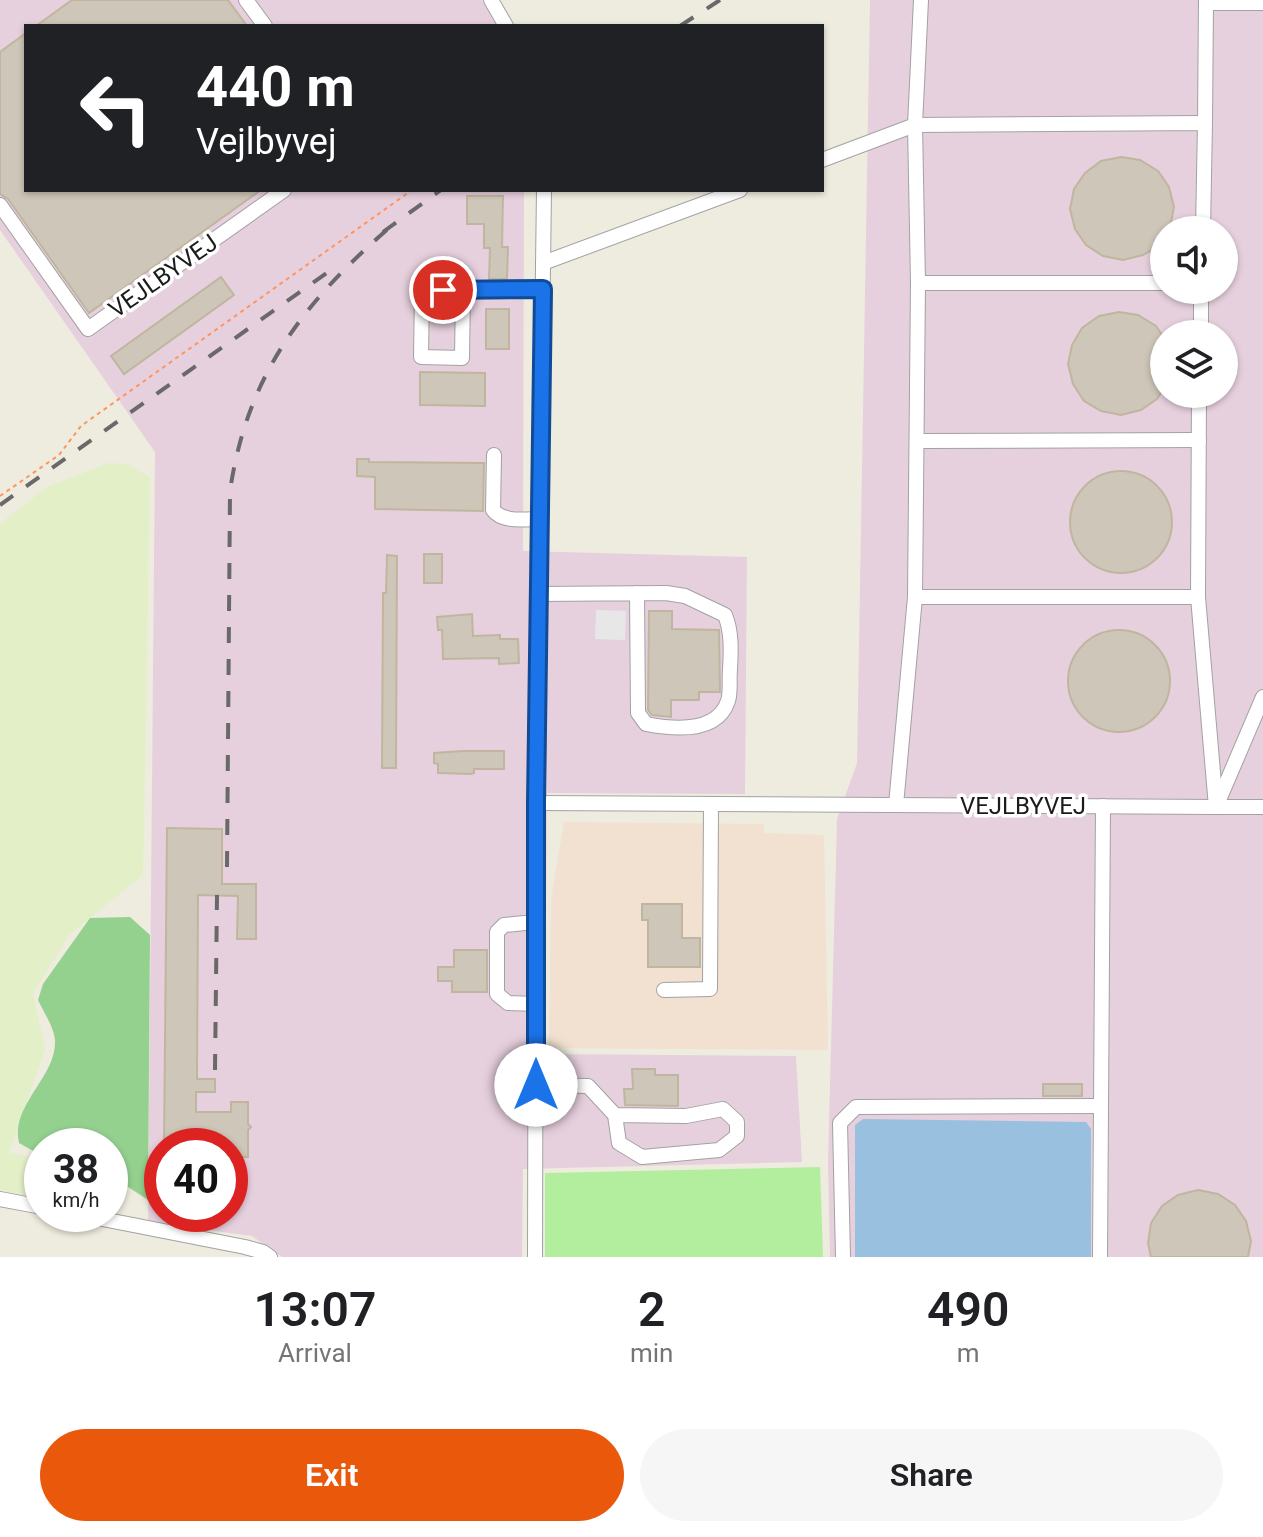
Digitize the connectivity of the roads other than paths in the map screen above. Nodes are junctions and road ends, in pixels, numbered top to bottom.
1 (246, 0) edge
2 (491, 0) edge
3 (921, 0) edge
4 (1206, 2) edge
5 (1263, 3) edge
6 (264, 24) edge
7 (505, 24) edge
8 (1205, 123) junction
9 (915, 125) junction
10 (824, 159) edge
11 (281, 192) edge
12 (544, 192) edge
13 (735, 192) edge
14 (0, 205) edge
15 (1203, 216) edge
16 (543, 263) junction
17 (918, 283) junction
18 (1150, 283) edge
19 (543, 289) junction
20 (463, 290) junction
21 (1199, 408) edge
22 (1199, 440) junction
23 (918, 441) junction
24 (494, 455) dead end
25 (540, 519) junction
26 (637, 593) junction
27 (539, 594) junction
28 (915, 597) junction
29 (1198, 597) junction
30 (1263, 697) edge
31 (536, 803) junction
32 (711, 804) junction
33 (896, 805) junction
34 (1103, 806) junction
35 (1216, 807) junction
36 (1263, 807) edge
37 (536, 922) junction
38 (664, 990) dead end
39 (536, 1004) junction
40 (536, 1085) junction
41 (1101, 1106) junction
42 (615, 1115) junction
43 (0, 1199) edge
44 (24, 1204) edge
45 (128, 1224) edge
46 (270, 1257) edge
47 (535, 1257) edge
48 (843, 1257) edge
49 (1100, 1257) edge

1 - 6 street
2 - 7 street
3 - 9 street
4 - 5 street
4 - 8 street
8 - 9 street
8 - 15 street
9 - 10 street
9 - 17 street
11 - 14 street, VEJLBYVEJ
12 - 16 street
13 - 16 street
16 - 19 street
17 - 18 street
17 - 23 street
19 - 20 street
19 - 25 street
20 - 20 street
21 - 22 street
22 - 23 street
22 - 29 street
23 - 28 street
24 - 25 street
25 - 27 street
26 - 26 street
26 - 27 street
27 - 31 street
28 - 29 street
28 - 33 street
29 - 35 street
30 - 35 street
31 - 32 street, VEJLBYVEJ
31 - 37 street
32 - 33 street, VEJLBYVEJ
32 - 38 street
33 - 34 street, VEJLBYVEJ
34 - 35 street, VEJLBYVEJ
34 - 41 street
35 - 36 street, VEJLBYVEJ
37 - 39 street
37 - 39 street
39 - 40 street
40 - 42 street
40 - 47 street
41 - 48 street
41 - 49 street
42 - 42 street
43 - 44 street
45 - 46 street

